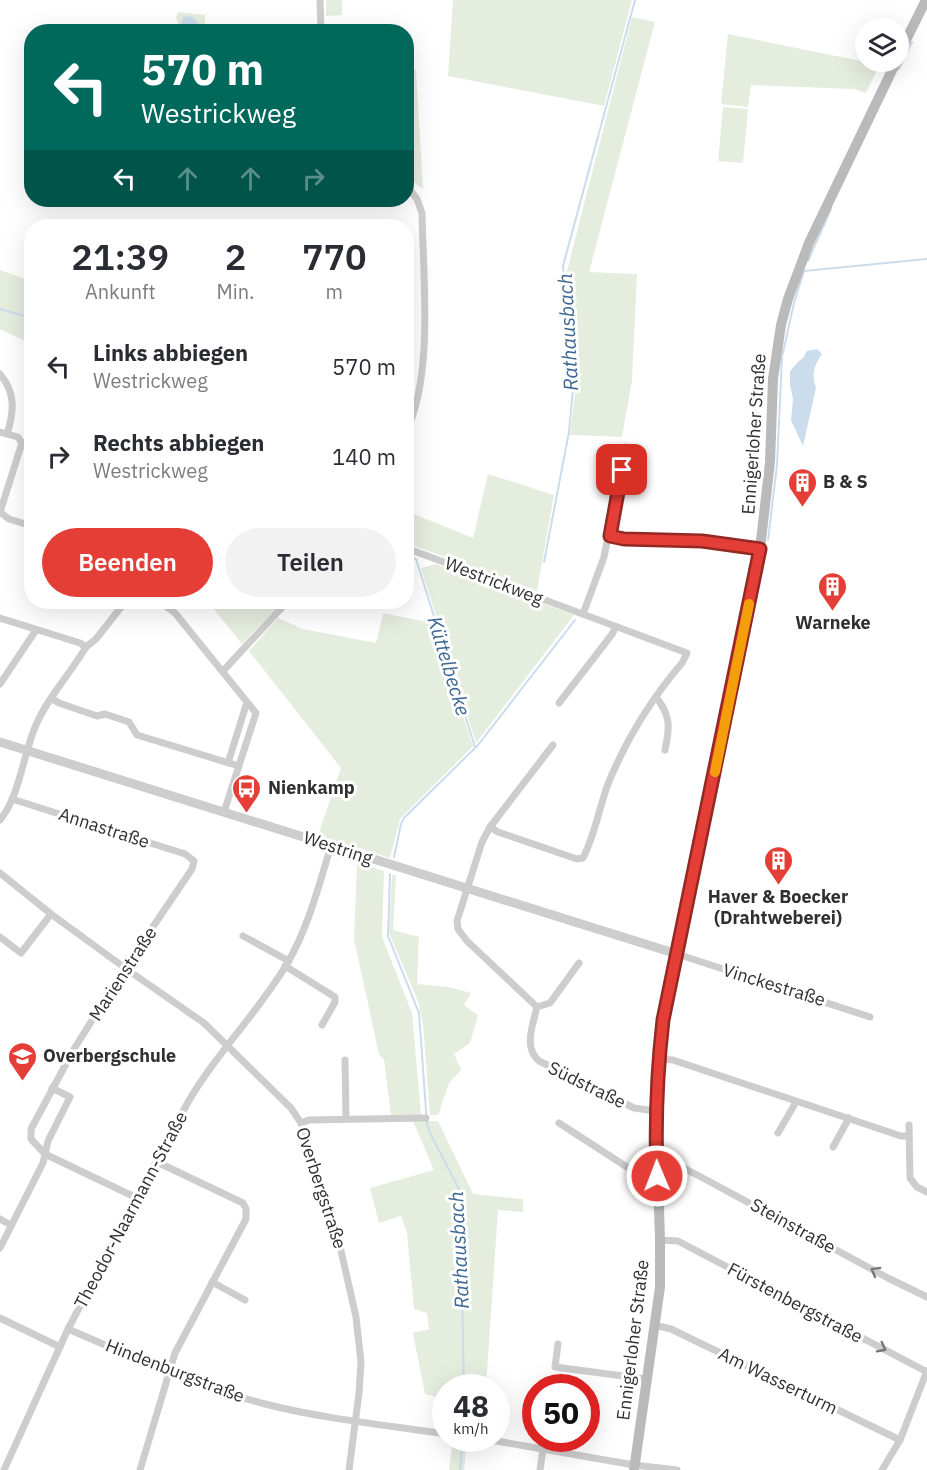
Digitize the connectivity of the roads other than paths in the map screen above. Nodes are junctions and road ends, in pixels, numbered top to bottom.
1 (320, 0) edge
2 (926, 0) edge
3 (321, 24) edge
4 (909, 34) edge
5 (891, 72) edge
6 (414, 195) edge
7 (0, 374) edge
8 (414, 412) edge
9 (4, 433) edge
10 (626, 447) dead end
11 (0, 513) edge
12 (24, 524) edge
13 (610, 536) junction
14 (760, 549) junction
15 (414, 551) edge
16 (120, 609) edge
17 (170, 609) edge
18 (281, 609) edge
19 (582, 614) junction
20 (0, 618) edge
21 (615, 627) junction
22 (36, 630) junction
23 (86, 647) junction
24 (223, 671) junction
25 (0, 684) edge
26 (656, 697) junction
27 (51, 698) junction
28 (247, 702) junction
29 (560, 703) dead end
30 (0, 742) edge
31 (553, 745) dead end
32 (26, 750) junction
33 (665, 750) dead end
34 (228, 763) junction
35 (239, 766) junction
36 (12, 799) junction
37 (224, 812) junction
38 (0, 820) edge
39 (490, 826) junction
40 (331, 846) junction
41 (194, 861) joint
42 (0, 873) edge
43 (468, 889) junction
44 (51, 914) junction
45 (243, 936) dead end
46 (0, 937) edge
47 (677, 954) junction
48 (287, 963) junction
49 (579, 963) dead end
50 (125, 968) junction
51 (537, 1007) junction
52 (870, 1017) dead end
53 (322, 1024) dead end
54 (227, 1044) junction
55 (659, 1059) junction
56 (345, 1060) dead end
57 (52, 1088) junction
58 (796, 1102) junction
59 (656, 1111) junction
60 (426, 1118) dead end
61 (346, 1119) junction
62 (849, 1119) junction
63 (559, 1123) dead end
64 (301, 1124) junction
65 (909, 1125) dead end
66 (778, 1133) dead end
67 (909, 1136) junction
68 (833, 1147) dead end
69 (45, 1154) junction
70 (657, 1160) junction
71 (157, 1162) junction
72 (657, 1176) junction
73 (927, 1192) edge
74 (138, 1199) junction
75 (0, 1219) edge
76 (11, 1225) junction
77 (660, 1240) junction
78 (0, 1248) edge
79 (212, 1282) junction
80 (927, 1297) edge
81 (245, 1300) dead end
82 (0, 1318) edge
83 (654, 1325) junction
84 (69, 1329) junction
85 (558, 1344) dead end
86 (60, 1347) junction
87 (168, 1371) junction
88 (927, 1372) edge
89 (646, 1380) junction
90 (355, 1421) junction
91 (432, 1432) edge
92 (900, 1440) junction
93 (543, 1452) edge
94 (557, 1452) edge
95 (634, 1468) edge
96 (4, 1470) edge
97 (140, 1470) edge
98 (349, 1470) edge
99 (540, 1470) edge
100 (677, 1470) edge
101 (882, 1470) edge

1 - 3 street
2 - 4 main road
5 - 14 main road, Ennigerloher Straße
6 - 8 street
7 - 9 street
9 - 11 street
10 - 13 street
11 - 12 street
13 - 14 street
13 - 19 street
14 - 47 main road, Ennigerloher Straße
15 - 19 street, Westrickweg
16 - 23 street
17 - 24 street
18 - 24 street
19 - 21 street, Westrickweg
20 - 22 street
21 - 26 street, Westrickweg
21 - 29 street
22 - 23 street
22 - 25 street
23 - 27 street
24 - 28 street
26 - 33 street
26 - 39 street
27 - 32 street
27 - 34 street
28 - 34 street
28 - 35 street
30 - 32 street, Westring
31 - 39 street
32 - 36 street
32 - 37 street, Westring
34 - 35 street
35 - 37 street
36 - 38 street
36 - 41 street, Annastraße
37 - 40 street, Westring
39 - 43 street
40 - 43 street, Westring
40 - 48 street, Theodor-Naarmann-Straße
41 - 50 street, Marienstraße
42 - 44 street, Overbergstraße
43 - 47 street, Westring
43 - 51 street
44 - 46 street
44 - 50 street, Overbergstraße
45 - 48 street
47 - 52 street, Vinckestraße
47 - 55 main road, Ennigerloher Straße
48 - 53 street
48 - 54 street, Theodor-Naarmann-Straße
49 - 51 street
50 - 54 street, Overbergstraße
50 - 57 street, Marienstraße
51 - 59 street, Südstraße
54 - 64 street, Overbergstraße
54 - 71 street, Theodor-Naarmann-Straße
55 - 58 street
55 - 59 main road, Ennigerloher Straße
56 - 61 street
57 - 69 street, Marienstraße
57 - 69 street
58 - 62 street
58 - 66 street
59 - 70 main road, Ennigerloher Straße
60 - 61 street
61 - 64 street
62 - 67 street
62 - 68 street
63 - 72 street
64 - 90 street, Overbergstraße
65 - 67 street
67 - 73 street
69 - 74 street
69 - 76 street
70 - 72 main road, Ennigerloher Straße
80 -> 70 street, Steinstraße
71 - 74 street, Theodor-Naarmann-Straße
71 - 79 street
72 - 77 main road, Ennigerloher Straße
74 - 84 street, Theodor-Naarmann-Straße
75 - 76 street
76 - 78 street
77 - 83 main road, Ennigerloher Straße
77 -> 88 street, Fürstenbergstraße
79 - 81 street
79 - 87 street
82 - 86 street
83 - 89 main road, Ennigerloher Straße
83 - 92 street, Am Wasserturm
84 - 86 street, Theodor-Naarmann-Straße
84 - 87 street, Hindenburgstraße
85 - 89 street
86 - 96 street, Theodor-Naarmann-Straße
87 - 90 street, Hindenburgstraße
87 - 97 street
88 - 92 street
89 - 95 main road, Ennigerloher Straße
90 - 91 street, Hindenburgstraße
90 - 98 street, Overbergstraße
92 - 101 street
93 - 99 street
94 - 95 street
95 - 100 street

